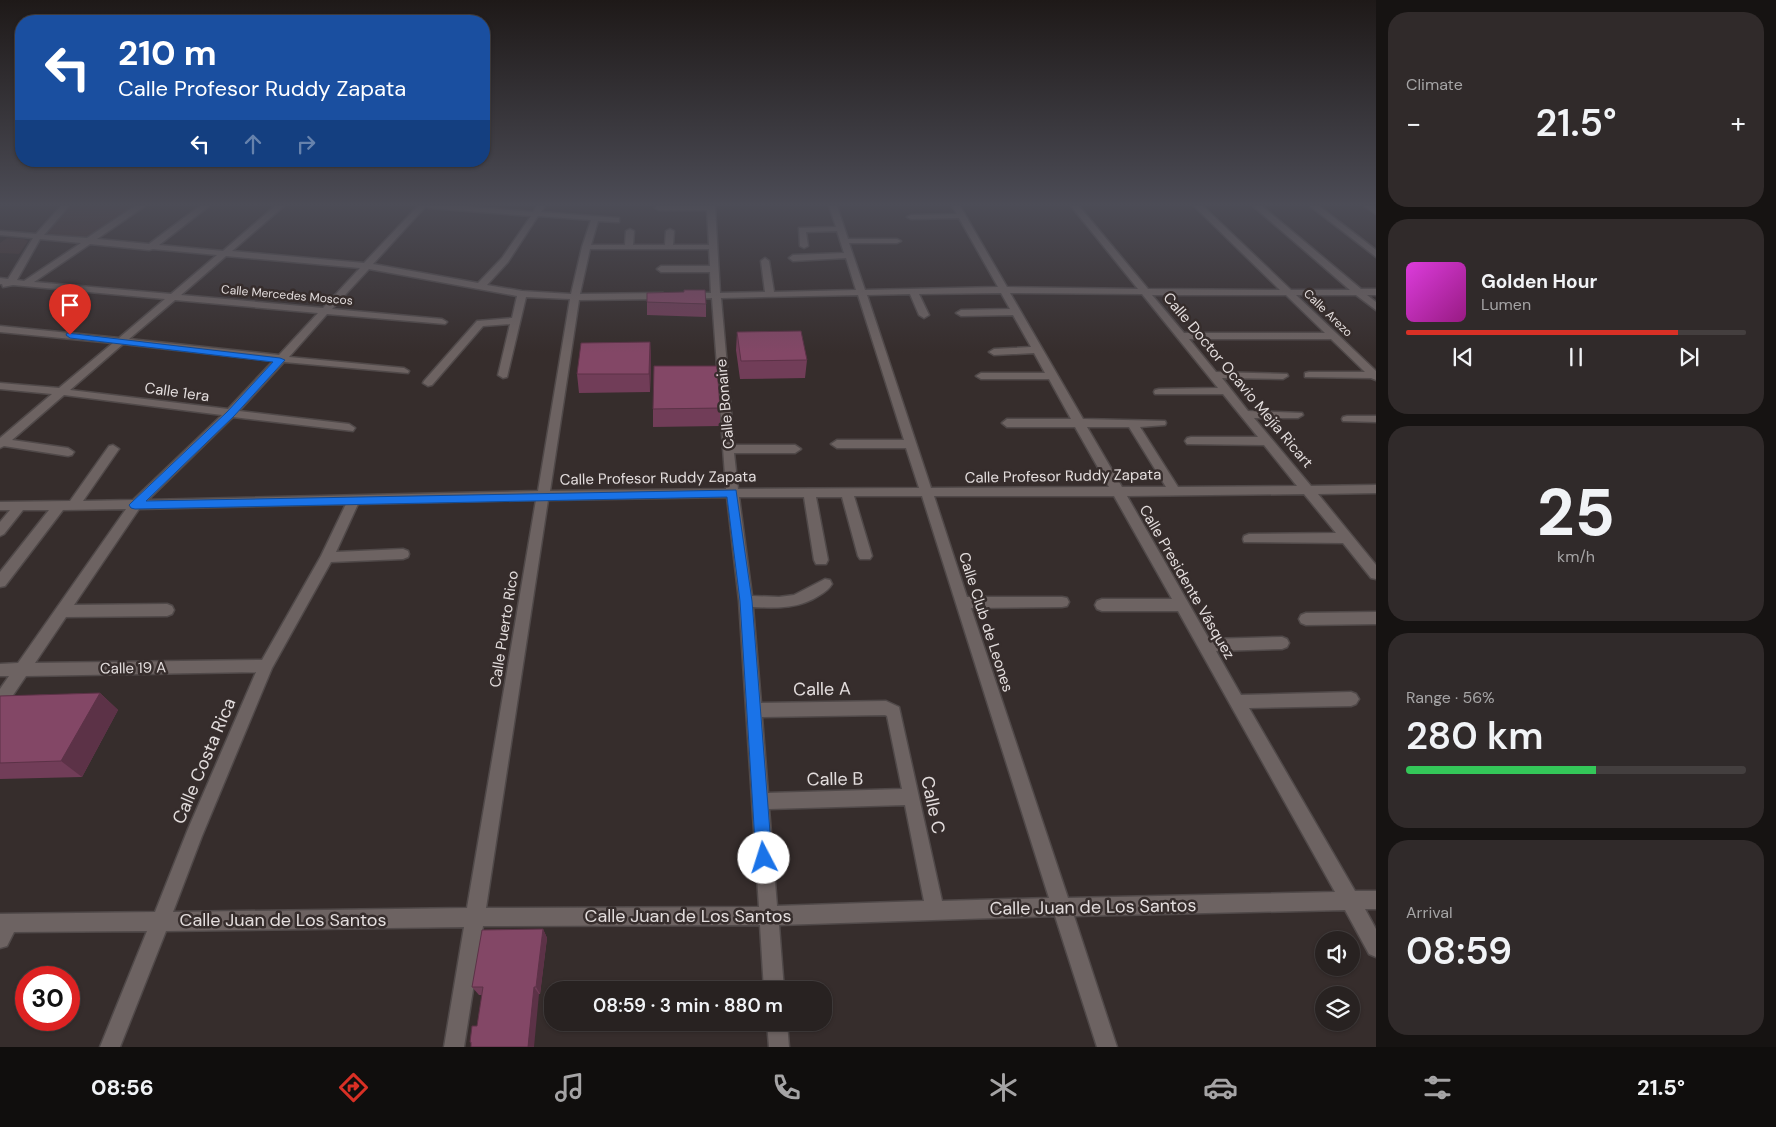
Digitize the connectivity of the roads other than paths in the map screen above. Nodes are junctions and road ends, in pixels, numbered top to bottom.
1 (27, 255) edge
2 (69, 255) edge
3 (223, 255) edge
4 (245, 255) edge
5 (377, 255) edge
6 (508, 255) edge
7 (584, 255) edge
8 (713, 255) edge
9 (802, 255) edge
10 (848, 255) edge
11 (983, 255) edge
12 (1114, 255) edge
13 (1249, 255) edge
14 (1314, 255) edge
15 (793, 258) dead end
16 (765, 261) dead end
17 (367, 266) junction
18 (661, 269) dead end
19 (714, 269) junction
20 (0, 281) edge
21 (11, 282) junction
22 (26, 283) junction
23 (480, 287) junction
24 (0, 290) edge
25 (1002, 290) junction
26 (913, 292) junction
27 (1143, 292) junction
28 (1358, 292) junction
29 (1376, 292) edge
30 (1288, 293) junction
31 (522, 294) junction
32 (860, 294) junction
33 (770, 295) junction
34 (717, 296) junction
35 (175, 297) junction
36 (575, 297) junction
37 (1376, 307) edge
38 (324, 311) junction
39 (1015, 312) junction
40 (961, 313) dead end
41 (924, 315) dead end
42 (516, 321) junction
43 (442, 322) dead end
44 (0, 328) edge
45 (1182, 336) junction
46 (1333, 336) junction
47 (122, 340) junction
48 (1036, 350) junction
49 (994, 352) dead end
50 (280, 360) junction
51 (404, 371) dead end
52 (503, 375) dead end
53 (1214, 375) junction
54 (1309, 375) dead end
55 (981, 376) dead end
56 (1051, 376) junction
57 (1283, 376) dead end
58 (1375, 376) edge
59 (428, 383) dead end
60 (0, 386) edge
61 (1227, 391) junction
62 (62, 392) junction
63 (1159, 392) dead end
64 (230, 414) junction
65 (1246, 414) junction
66 (1298, 415) dead end
67 (1347, 419) dead end
68 (1376, 419) edge
69 (1078, 423) junction
70 (1132, 423) junction
71 (1161, 423) dead end
72 (1007, 424) dead end
73 (349, 428) dead end
74 (1268, 440) junction
75 (1191, 441) dead end
76 (1, 443) edge
77 (837, 444) dead end
78 (911, 444) junction
79 (113, 449) dead end
80 (729, 449) junction
81 (795, 449) dead end
82 (68, 452) dead end
83 (1376, 489) edge
84 (1308, 490) junction
85 (1116, 491) junction
86 (1174, 491) junction
87 (732, 493) junction
88 (809, 493) junction
89 (847, 493) junction
90 (928, 493) junction
91 (542, 496) junction
92 (354, 500) junction
93 (135, 505) junction
94 (0, 506) edge
95 (20, 506) junction
96 (59, 506) junction
97 (73, 506) junction
98 (0, 531) edge
99 (1346, 538) junction
100 (1249, 539) dead end
101 (403, 554) dead end
102 (865, 556) dead end
103 (327, 557) junction
104 (821, 560) dead end
105 (1376, 574) edge
106 (0, 582) edge
107 (825, 584) dead end
108 (746, 601) junction
109 (1062, 602) dead end
110 (963, 603) junction
111 (1181, 605) junction
112 (1102, 606) dead end
113 (167, 610) dead end
114 (62, 611) junction
115 (1376, 618) edge
116 (1306, 619) dead end
117 (1282, 643) dead end
118 (1203, 644) junction
119 (266, 666) junction
120 (0, 670) edge
121 (22, 670) junction
122 (1351, 699) dead end
123 (0, 702) edge
124 (1236, 702) junction
125 (890, 709) joint
126 (753, 710) junction
127 (911, 797) junction
128 (759, 801) junction
129 (1349, 900) junction
130 (1376, 900) edge
131 (1060, 908) junction
132 (934, 910) junction
133 (769, 916) junction
134 (476, 917) junction
135 (159, 921) junction
136 (3, 928) edge
137 (1376, 947) edge
138 (773, 981) edge
139 (777, 1031) edge
140 (110, 1047) edge
141 (454, 1047) edge
142 (778, 1047) edge
143 (1107, 1047) edge

1 - 21 street
2 - 22 street
3 - 35 street
4 - 17 street
5 - 17 street
6 - 23 street
7 - 36 street, Calle Puerto Rico
8 - 19 street, Calle Bonaire
9 - 15 street
10 - 32 street, Calle Club de Leones
11 - 25 street, Calle Presidente Vásquez
12 - 27 street, Calle Doctor Ocavio Mejía Ricart
13 - 30 street, Calle Arezo
14 - 28 street
16 - 33 street
17 - 23 street
17 - 38 street
18 - 19 street
19 - 34 street, Calle Bonaire
20 - 21 street, Calle Mercedes Moscos
21 - 22 street, Calle Mercedes Moscos
21 - 24 street
22 - 35 street, Calle Mercedes Moscos
23 - 31 street
25 - 26 street
25 - 27 street
25 - 39 street, Calle Presidente Vásquez
26 - 32 street
26 - 41 street
27 - 30 street
27 - 45 street, Calle Doctor Ocavio Mejía Ricart
28 - 29 street
28 - 30 street
28 - 37 street
30 - 46 street, Calle Arezo
31 - 36 street
31 - 42 street
32 - 33 street
32 - 78 street, Calle Club de Leones
33 - 34 street
34 - 36 street
34 - 80 street, Calle Bonaire
35 - 38 street, Calle Mercedes Moscos
35 - 47 street
36 - 91 street, Calle Puerto Rico
38 - 43 street, Calle Mercedes Moscos
38 - 50 street
39 - 40 street
39 - 48 street, Calle Presidente Vásquez
42 - 52 street
42 - 59 street
44 - 47 street
45 - 46 street
45 - 53 street, Calle Doctor Ocavio Mejía Ricart
46 - 58 street, Calle Arezo
47 - 50 street
47 - 62 street
48 - 49 street
48 - 56 street, Calle Presidente Vásquez
50 - 51 street
50 - 64 street
53 - 57 street
53 - 61 street, Calle Doctor Ocavio Mejía Ricart
54 - 58 street
55 - 56 street
56 - 69 street, Calle Presidente Vásquez
60 - 62 street, Calle 1era
61 - 63 street
61 - 65 street, Calle Doctor Ocavio Mejía Ricart
62 - 64 street, Calle 1era
62 - 76 street
64 - 73 street, Calle 1era
64 - 93 street
65 - 66 street
65 - 74 street, Calle Doctor Ocavio Mejía Ricart
67 - 68 street
69 - 70 street
69 - 72 street
69 - 85 street, Calle Presidente Vásquez
70 - 71 street
70 - 86 street
74 - 75 street
74 - 84 street, Calle Doctor Ocavio Mejía Ricart
76 - 82 street
77 - 78 street
78 - 90 street, Calle Club de Leones
79 - 97 street
80 - 81 street
80 - 87 street, Calle Bonaire
83 - 84 street, Calle Profesor Ruddy Zapata
84 - 86 street, Calle Profesor Ruddy Zapata
84 - 99 street, Calle Doctor Ocavio Mejía Ricart
85 - 86 street, Calle Profesor Ruddy Zapata
85 - 90 street, Calle Profesor Ruddy Zapata
85 - 111 street, Calle Presidente Vásquez
87 - 88 street, Calle Profesor Ruddy Zapata
87 - 91 street, Calle Profesor Ruddy Zapata
87 - 108 street, Calle Bonaire
88 - 89 street, Calle Profesor Ruddy Zapata
88 - 104 street
89 - 90 street, Calle Profesor Ruddy Zapata
89 - 102 street
90 - 110 street, Calle Club de Leones
91 - 92 street, Calle Profesor Ruddy Zapata
91 - 134 street, Calle Puerto Rico
92 - 93 street, Calle Profesor Ruddy Zapata
92 - 103 street, Calle Costa Rica
93 - 97 street, Calle Profesor Ruddy Zapata
93 - 114 street
94 - 95 street, Calle Profesor Ruddy Zapata
95 - 96 street, Calle Profesor Ruddy Zapata
95 - 98 street
96 - 97 street, Calle Profesor Ruddy Zapata
96 - 106 street
99 - 100 street
99 - 105 street, Calle Doctor Ocavio Mejía Ricart
101 - 103 street
103 - 119 street, Calle Costa Rica
107 - 108 street
108 - 126 street, Calle Bonaire
109 - 110 street
110 - 131 street, Calle Club de Leones
111 - 112 street
111 - 118 street, Calle Presidente Vásquez
113 - 114 street
114 - 121 street
115 - 116 street
117 - 118 street
118 - 124 street, Calle Presidente Vásquez
119 - 121 street, Calle 19 A
119 - 135 street, Calle Costa Rica
120 - 121 street, Calle 19 A
121 - 123 street
122 - 124 street
124 - 129 street, Calle Presidente Vásquez
125 - 126 street, Calle A
125 - 127 street, Calle C
126 - 128 street, Calle Bonaire
127 - 128 street, Calle B
127 - 132 street, Calle C
128 - 133 street, Calle Bonaire
129 - 130 street, Calle Juan de Los Santos
129 - 131 street, Calle Juan de Los Santos
129 - 137 street, Calle Presidente Vásquez
131 - 132 street, Calle Juan de Los Santos
131 - 143 street, Calle Club de Leones
132 - 133 street, Calle Juan de Los Santos
133 - 134 street, Calle Juan de Los Santos
133 - 138 street, Calle Bonaire
134 - 135 street, Calle Juan de Los Santos
134 - 141 street, Calle Puerto Rico
135 - 136 street, Calle Juan de Los Santos
135 - 140 street, Calle Costa Rica
139 - 142 street

